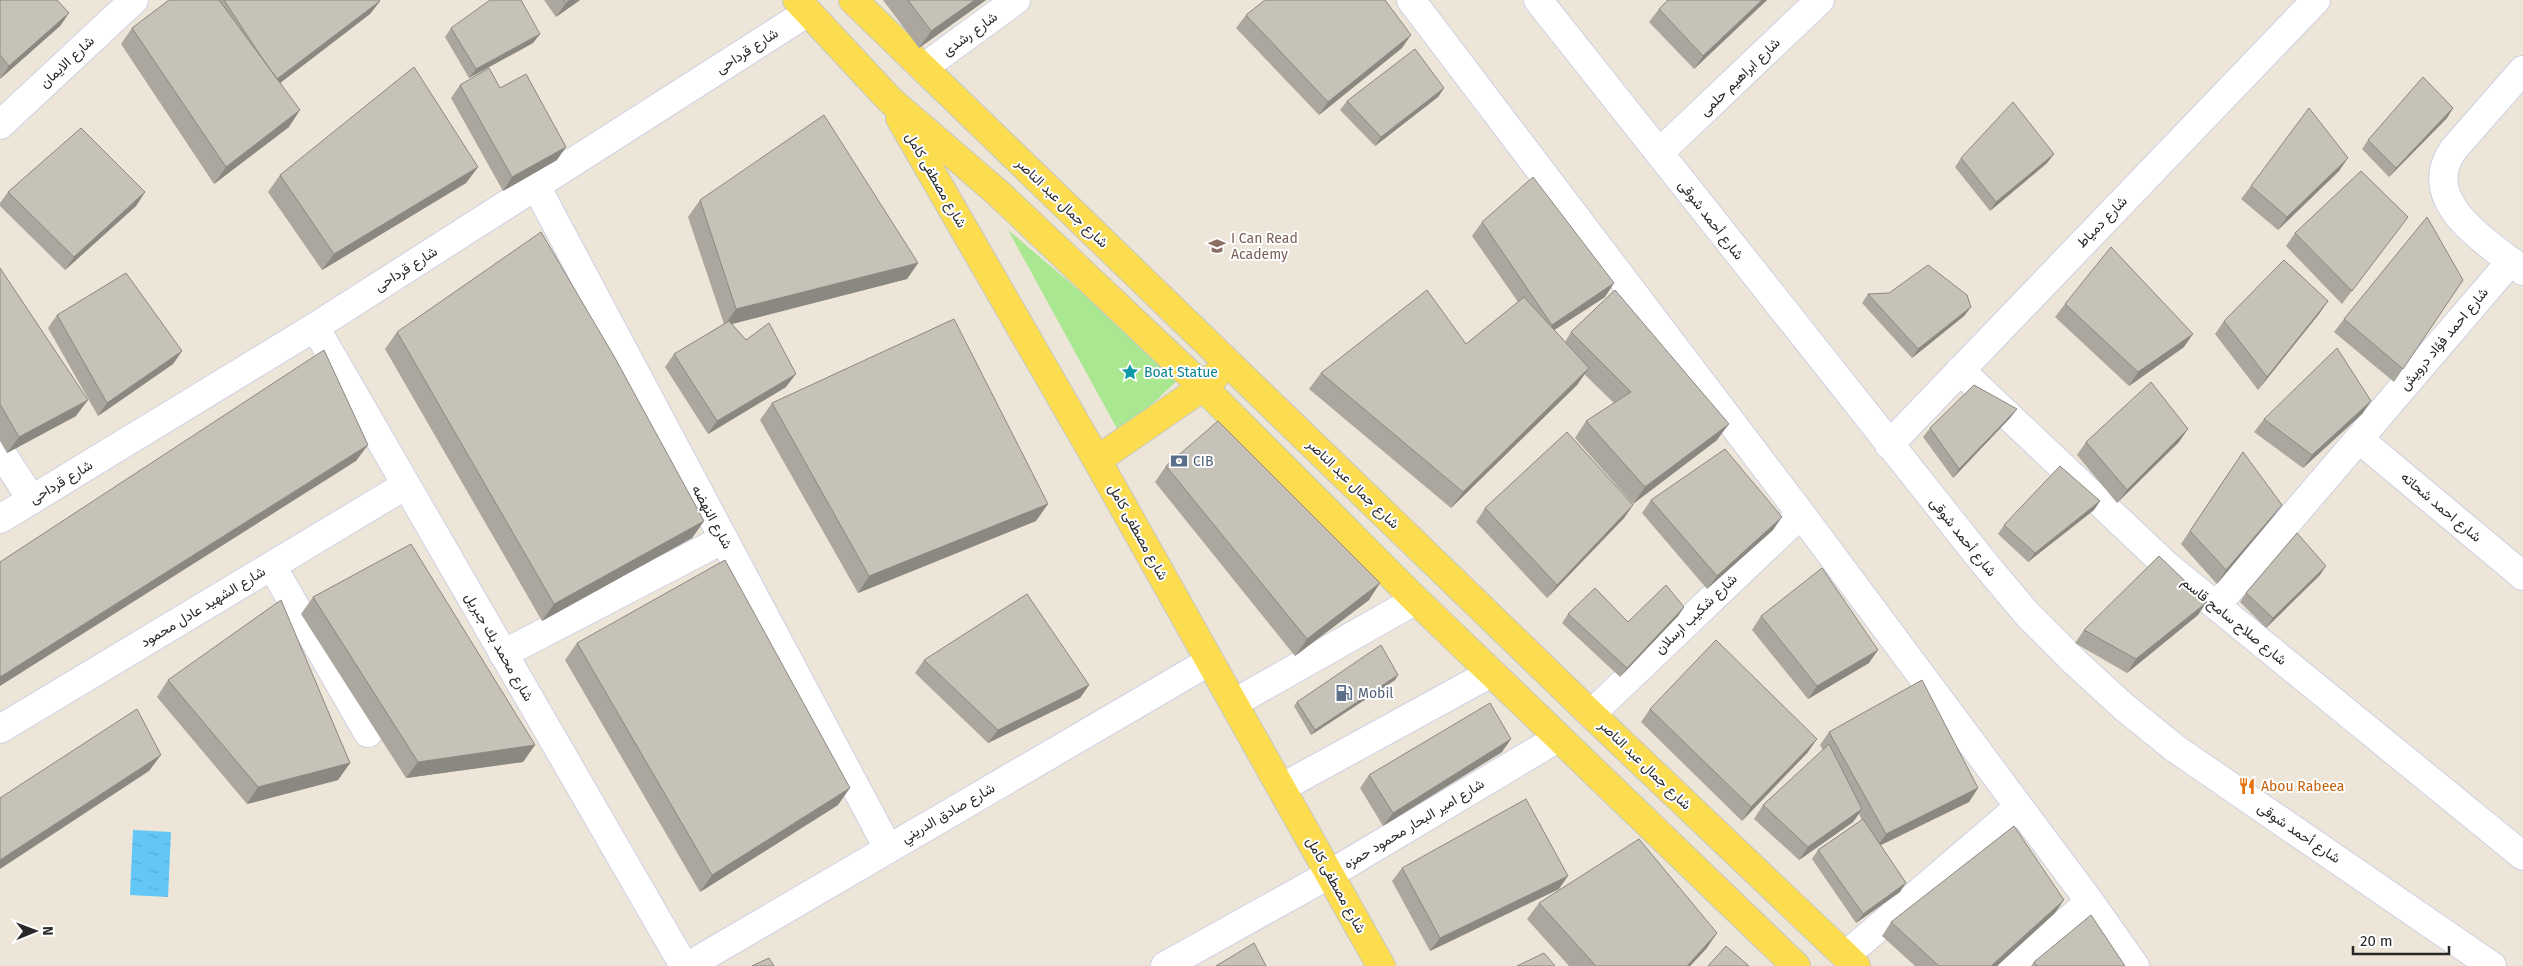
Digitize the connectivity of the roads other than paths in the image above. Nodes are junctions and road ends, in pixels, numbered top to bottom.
1 (134, 0) edge
2 (853, 0) edge
3 (1016, 0) edge
4 (1411, 0) edge
5 (1538, 0) edge
6 (1820, 0) edge
7 (2316, 0) edge
8 (802, 6) edge
9 (923, 68) junction
10 (2523, 70) edge
11 (890, 100) junction
12 (0, 125) edge
13 (1659, 153) junction
14 (536, 186) junction
15 (2517, 266) edge
16 (314, 327) junction
17 (1228, 363) junction
18 (1960, 370) junction
19 (1203, 387) junction
20 (2359, 439) junction
21 (1888, 445) junction
22 (0, 451) edge
23 (1097, 460) junction
24 (406, 485) junction
25 (32, 500) junction
26 (1801, 514) junction
27 (0, 519) edge
28 (724, 539) junction
29 (272, 566) junction
30 (2523, 576) edge
31 (1416, 600) junction
32 (2216, 606) junction
33 (503, 654) junction
34 (1210, 661) junction
35 (1491, 673) junction
36 (1234, 703) junction
37 (1591, 714) junction
38 (0, 729) edge
39 (368, 733) dead end
40 (1558, 738) junction
41 (1281, 788) junction
42 (2019, 807) junction
43 (888, 848) junction
44 (2523, 856) edge
45 (1330, 874) junction
46 (2090, 902) junction
47 (1851, 961) edge
48 (686, 966) edge
49 (1165, 966) edge
50 (1381, 966) edge
51 (1796, 966) edge
52 (2013, 966) edge
53 (2135, 966) edge
54 (2492, 966) edge

1 - 12 street, شارع الايمان
2 - 9 main road, شارع جمال عبد الناصر
3 - 9 street, شارع رشدى
4 - 26 street
5 - 13 street, شارع أحمد شوقى
6 - 13 street, شارع ابراهيم حلمى
7 - 18 street, شارع دمياط
8 - 11 main road
8 - 14 street, شارع قرداحى
9 - 17 main road, شارع جمال عبد الناصر
10 - 15 street, شارع احمد فؤاد درويش
11 - 19 main road
11 - 23 main road, شارع مصطفى كامل
13 - 21 street, شارع أحمد شوقى
14 - 16 street, شارع قرداحى
14 - 28 street, شارع النهضه
15 - 20 street, شارع احمد فؤاد درويش
16 - 24 street, شارع محمد بك جبريل
16 - 25 street, شارع قرداحى
17 - 19 main road
17 - 37 main road, شارع جمال عبد الناصر
18 - 21 street, شارع دمياط
18 - 32 street, شارع صلاح سامح قاسم
19 - 23 main road
19 - 31 main road
20 - 30 street, شارع احمد شحاته
20 - 32 street, شارع احمد فؤاد درويش
21 - 54 street, شارع أحمد شوقى
22 - 25 street
23 - 34 main road, شارع مصطفى كامل
24 - 29 street, شارع الشهيد عادل محمود
24 - 33 street, شارع محمد بك جبريل
25 - 27 street, شارع قرداحى
26 - 37 street, شارع شكيب ارسلان
26 - 42 street
28 - 33 street
28 - 43 street, شارع النهضه
29 - 38 street, شارع الشهيد عادل محمود
29 - 39 street
31 - 35 main road
31 - 36 street
32 - 44 street, شارع صلاح سامح قاسم
33 - 48 street, شارع محمد بك جبريل
34 - 36 main road, شارع مصطفى كامل
34 - 43 street, شارع صادق الدريني
35 - 40 main road
35 - 41 street
36 - 41 main road, شارع مصطفى كامل
37 - 47 main road, شارع جمال عبد الناصر
40 - 45 street, شارع امير البحار محمود حمزه
40 - 51 main road
41 - 45 main road, شارع مصطفى كامل
42 - 46 street
42 - 47 street
43 - 48 street, شارع صادق الدريني
45 - 49 street, شارع امير البحار محمود حمزه
45 - 50 main road, شارع مصطفى كامل
46 - 52 street
46 - 53 street

